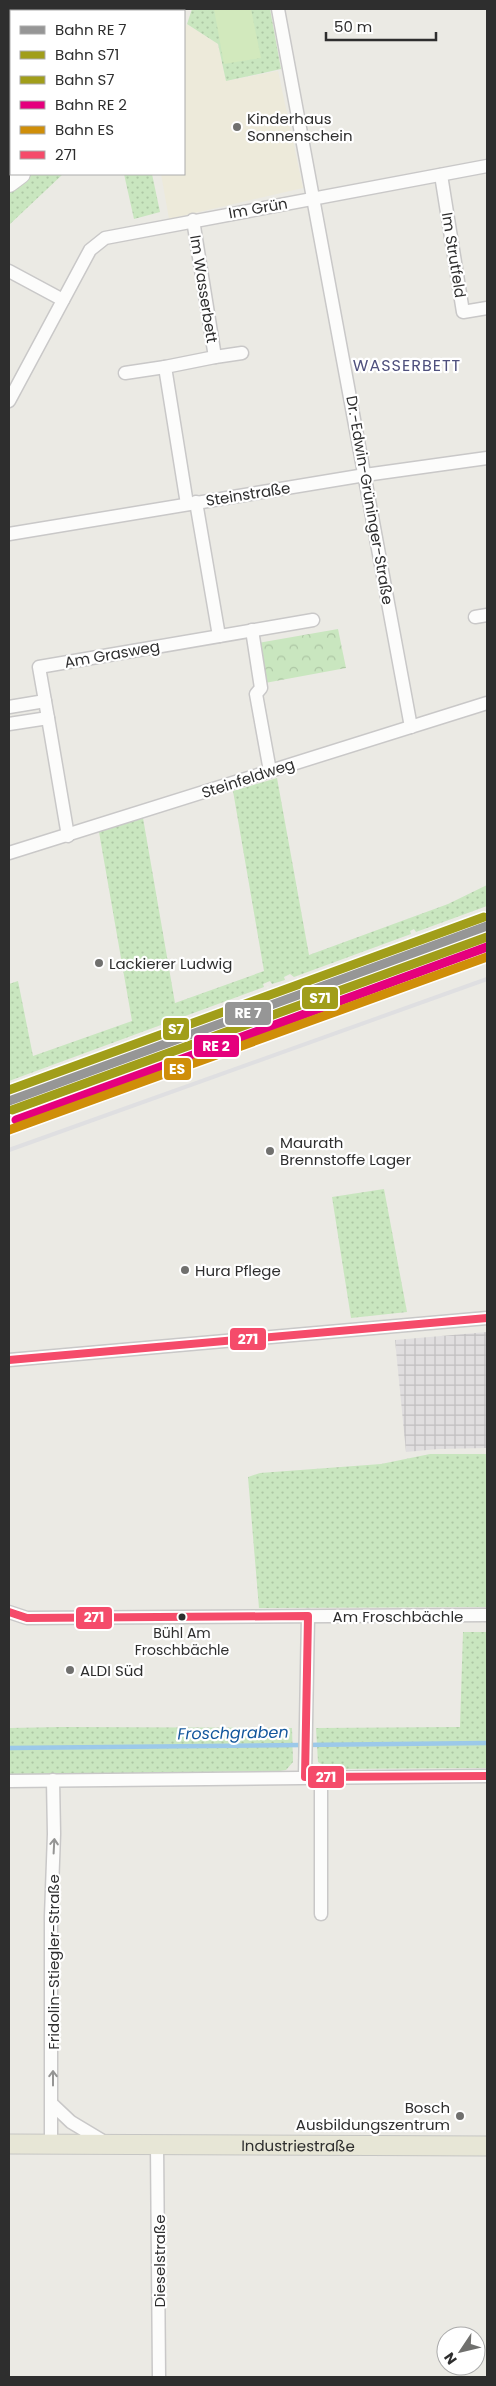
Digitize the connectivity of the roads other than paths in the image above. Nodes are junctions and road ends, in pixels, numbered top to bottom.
1 (278, 9) edge
2 (487, 166) edge
3 (20, 175) edge
4 (441, 175) junction
5 (9, 183) edge
6 (314, 198) junction
7 (193, 220) junction
8 (9, 271) edge
9 (63, 300) junction
10 (487, 312) edge
11 (242, 352) dead end
12 (215, 357) junction
13 (165, 367) junction
14 (125, 373) dead end
15 (9, 401) edge
16 (487, 458) edge
17 (365, 475) junction
18 (192, 503) junction
19 (9, 534) edge
20 (313, 620) dead end
21 (252, 630) junction
22 (219, 636) junction
23 (45, 701) junction
24 (487, 703) edge
25 (9, 707) edge
26 (48, 718) junction
27 (9, 724) edge
28 (411, 727) junction
29 (270, 771) junction
30 (68, 836) junction
31 (9, 853) edge
32 (487, 1318) edge
33 (9, 1360) edge
34 (9, 1612) edge
35 (308, 1616) junction
36 (487, 1616) edge
37 (487, 1776) edge
38 (305, 1777) junction
39 (321, 1778) junction
40 (53, 1780) junction
41 (9, 1781) edge
42 (321, 1914) dead end
43 (53, 2105) junction
44 (9, 2144) edge
45 (52, 2144) junction
46 (108, 2144) junction
47 (157, 2145) junction
48 (487, 2146) edge
49 (160, 2377) edge

1 - 6 street, Dr.-Edwin-Grüninger-Straße
2 - 4 street, Im Grün
3 - 5 main road
4 - 6 street, Im Grün
4 - 10 street, Im Strutfeld
6 - 7 street, Im Grün
6 - 17 street, Dr.-Edwin-Grüninger-Straße
7 - 9 street, Im Grün
7 - 12 street, Im Wasserbett
8 - 9 street
9 - 15 street, Im Grün
11 - 12 street, Im Wasserbett
12 - 13 street, Im Wasserbett
13 - 14 street, Im Wasserbett
13 - 18 street
16 - 17 street, Steinstraße
17 - 18 street, Steinstraße
17 - 28 street, Dr.-Edwin-Grüninger-Straße
18 - 19 street, Steinstraße
18 - 22 street
20 - 21 street, Am Grasweg
21 - 22 street, Am Grasweg
21 - 29 street
22 - 23 street, Am Grasweg
23 - 25 street
23 - 26 street, Am Grasweg
24 - 28 street, Steinfeldweg
26 - 27 street
26 - 30 street, Am Grasweg
28 - 29 street, Steinfeldweg
29 - 30 street, Steinfeldweg
30 - 31 street, Steinfeldweg
32 - 33 street
34 - 35 street, Am Froschbächle
35 - 36 street, Am Froschbächle
35 - 38 street
37 - 39 street
38 - 39 street
38 - 40 street
39 - 42 street
40 - 41 street
43 -> 40 street, Fridolin-Stiegler-Straße
43 - 45 street, Fridolin-Stiegler-Straße
43 - 46 street, Industriestraße
44 - 45 main road, Industriestraße
45 - 46 main road, Industriestraße
46 - 47 main road, Industriestraße
47 - 48 main road, Industriestraße
47 - 49 street, Dieselstraße

